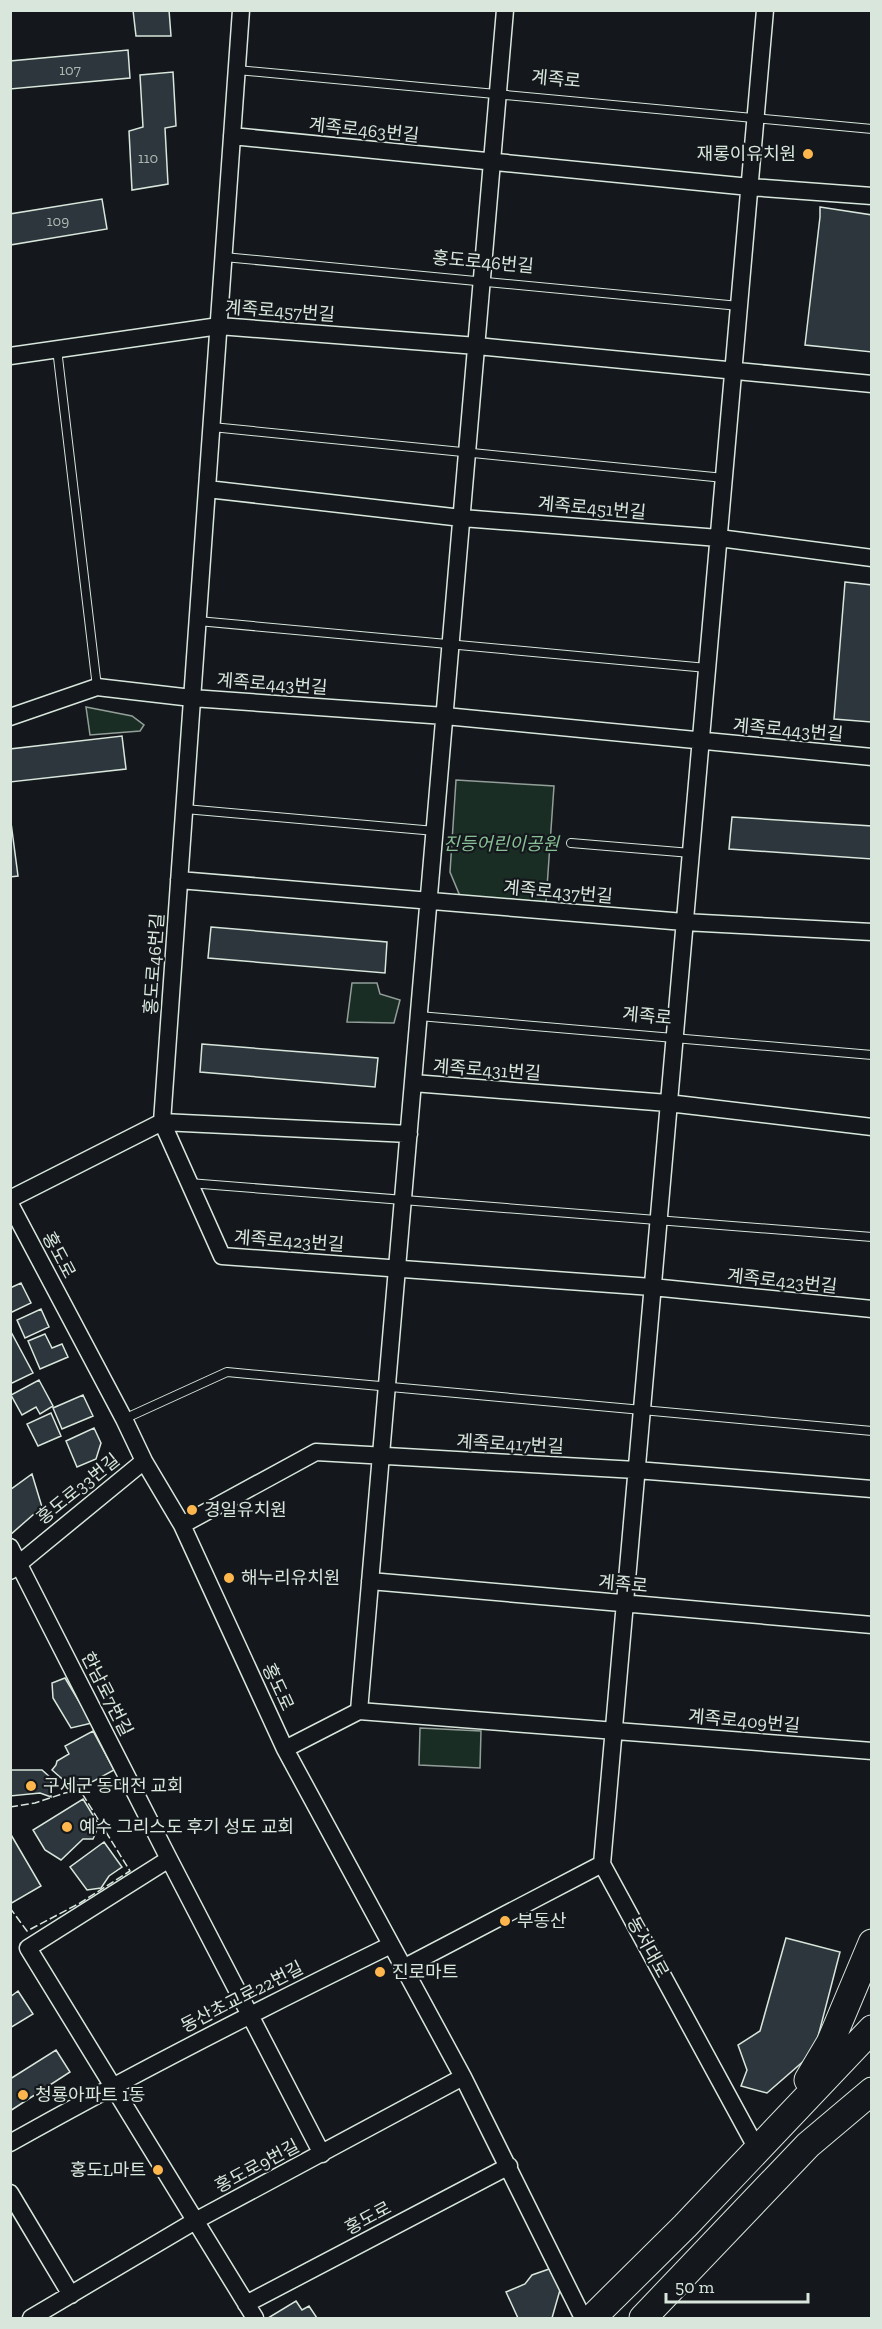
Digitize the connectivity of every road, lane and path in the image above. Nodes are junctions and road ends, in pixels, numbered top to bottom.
1 (241, 10) edge
2 (506, 10) edge
3 (765, 10) edge
4 (237, 70) junction
5 (498, 93) junction
6 (756, 118) junction
7 (872, 129) edge
8 (232, 136) junction
9 (492, 162) junction
10 (750, 187) junction
11 (872, 196) edge
12 (224, 257) junction
13 (482, 281) junction
14 (739, 306) junction
15 (219, 326) junction
16 (477, 346) junction
17 (57, 349) junction
18 (10, 356) edge
19 (734, 370) junction
20 (872, 384) edge
21 (212, 427) junction
22 (467, 453) junction
23 (724, 478) junction
24 (207, 489) junction
25 (462, 518) junction
26 (718, 538) junction
27 (872, 558) edge
28 (198, 621) junction
29 (451, 645) junction
30 (707, 668) junction
31 (97, 687) junction
32 (192, 698) junction
33 (445, 716) junction
34 (10, 717) edge
35 (700, 741) junction
36 (872, 757) edge
37 (184, 809) junction
38 (435, 831) junction
39 (571, 843) dead end
40 (691, 853) junction
41 (179, 880) junction
42 (429, 901) junction
43 (684, 922) junction
44 (872, 932) edge
45 (419, 1016) junction
46 (674, 1038) junction
47 (872, 1055) edge
48 (413, 1083) junction
49 (668, 1103) junction
50 (162, 1122) junction
51 (872, 1127) edge
52 (409, 1134) junction
53 (189, 1183) junction
54 (10, 1199) edge
55 (403, 1200) junction
56 (10, 1204) edge
57 (658, 1220) junction
58 (872, 1237) edge
59 (397, 1268) junction
60 (652, 1287) junction
61 (872, 1309) edge
62 (387, 1386) junction
63 (641, 1410) junction
64 (124, 1419) junction
65 (872, 1431) edge
66 (381, 1456) junction
67 (144, 1461) junction
68 (636, 1470) junction
69 (872, 1489) edge
70 (182, 1525) junction
71 (10, 1547) edge
72 (15, 1567) edge
73 (370, 1581) junction
74 (624, 1604) junction
75 (872, 1625) edge
76 (359, 1711) junction
77 (613, 1730) junction
78 (285, 1749) junction
79 (872, 1751) edge
80 (169, 1859) junction
81 (602, 1864) junction
82 (872, 1943) edge
83 (391, 1945) junction
84 (403, 1968) junction
85 (251, 2013) junction
86 (872, 2029) edge
87 (463, 2077) junction
88 (112, 2086) junction
89 (872, 2091) edge
90 (872, 2107) edge
91 (788, 2116) junction
92 (10, 2143) edge
93 (808, 2145) junction
94 (757, 2149) junction
95 (322, 2154) junction
96 (509, 2166) junction
97 (10, 2193) edge
98 (195, 2221) junction
99 (71, 2295) junction
100 (250, 2311) edge
101 (31, 2319) edge
102 (583, 2319) edge
103 (592, 2319) edge
104 (642, 2319) edge

1 - 4 street, 홍도로46번길
2 - 5 street
3 - 6 street
4 - 5 lane, 계족로
4 - 8 street, 홍도로46번길
5 - 6 lane, 계족로
5 - 9 street
6 - 7 lane, 계족로
6 - 10 street
8 - 9 street, 계족로463번길
8 - 12 street, 홍도로46번길
9 - 10 street, 계족로463번길
9 - 13 street
10 - 11 street, 계족로463번길
10 - 14 street
12 - 13 lane, 홍도로46번길
12 - 15 street, 홍도로46번길
13 - 14 lane, 홍도로46번길
13 - 16 street
14 - 19 street
15 - 16 street, 계족로457번길
15 - 17 street, 계족로457번길
15 - 21 street, 홍도로46번길
16 - 19 street, 계족로457번길
16 - 22 street
17 - 18 street, 계족로457번길
17 - 31 lane
19 - 20 street, 계족로457번길
19 - 23 street
21 - 22 lane
21 - 24 street, 홍도로46번길
22 - 23 lane
22 - 25 street
23 - 26 street
24 - 25 street, 계족로451번길
24 - 28 street, 홍도로46번길
25 - 26 street, 계족로451번길
25 - 29 street
26 - 27 street, 계족로451번길
26 - 30 street
28 - 29 lane
28 - 32 street, 홍도로46번길
29 - 30 lane
29 - 33 street
30 - 35 street
31 - 32 street, 계족로443번길
31 - 34 street, 계족로443번길
32 - 33 street, 계족로443번길
32 - 37 street, 홍도로46번길
33 - 35 street, 계족로443번길
33 - 38 street
35 - 36 street, 계족로443번길
35 - 40 street
37 - 38 lane
37 - 41 street, 홍도로46번길
38 - 42 street
39 - 40 lane
40 - 43 street
41 - 42 street, 계족로437번길
41 - 50 street, 홍도로46번길
42 - 43 street, 계족로437번길
42 - 45 street, 계족로431번길
43 - 44 street, 계족로437번길
43 - 46 street
45 - 46 lane, 계족로
45 - 48 street, 계족로431번길
46 - 47 lane, 계족로
46 - 49 street
48 - 49 street, 계족로431번길
48 - 52 street
49 - 51 street, 계족로431번길
49 - 57 street
50 - 52 street
50 - 53 street, 계족로423번길
50 - 54 street
52 - 55 street
53 - 55 lane
53 - 59 street, 계족로423번길
55 - 57 lane
55 - 59 street
56 - 64 street, 홍도로
57 - 58 lane
57 - 60 street
59 - 60 street, 계족로423번길
59 - 62 street
60 - 61 street, 계족로423번길
60 - 63 street
62 - 63 lane
62 - 64 lane
62 - 66 street
63 - 65 lane
63 - 68 street
64 - 67 street, 홍도로
66 - 68 street, 계족로417번길
66 - 70 street, 계족로417번길
66 - 73 street
67 - 70 street, 홍도로
67 - 72 street, 홍도로33번길
68 - 69 street, 계족로417번길
68 - 74 street
70 - 78 street, 홍도로
71 - 72 street, 한남로7번길
72 - 80 street, 한남로7번길
73 - 74 street, 계족로
73 - 76 street
74 - 75 street, 계족로
74 - 77 street
76 - 77 street, 계족로409번길
76 - 78 street
77 - 79 street, 계족로409번길
77 - 81 street
78 - 83 street, 홍도로
80 - 85 street, 한남로7번길
80 - 88 street
81 - 84 street
81 - 94 street, 동서대로
82 - 91 main road
83 - 84 street, 홍도로
83 - 85 street, 동산초교로22번길
84 - 87 street, 홍도로
85 - 88 street, 동산초교로22번길
85 - 95 street, 한남로7번길
86 - 91 main road
87 - 95 street, 홍도로9번길
87 - 96 street, 홍도로
88 - 92 street, 동산초교로22번길
88 - 98 street
89 - 93 main road
90 - 93 main road
91 - 94 main road
93 - 104 main road
94 - 103 main road
95 - 98 street, 홍도로9번길
96 - 100 street, 홍도로
96 - 102 street, 홍도로
97 - 99 street
98 - 99 street, 홍도로9번길
98 - 100 street
99 - 101 street, 홍도로9번길

